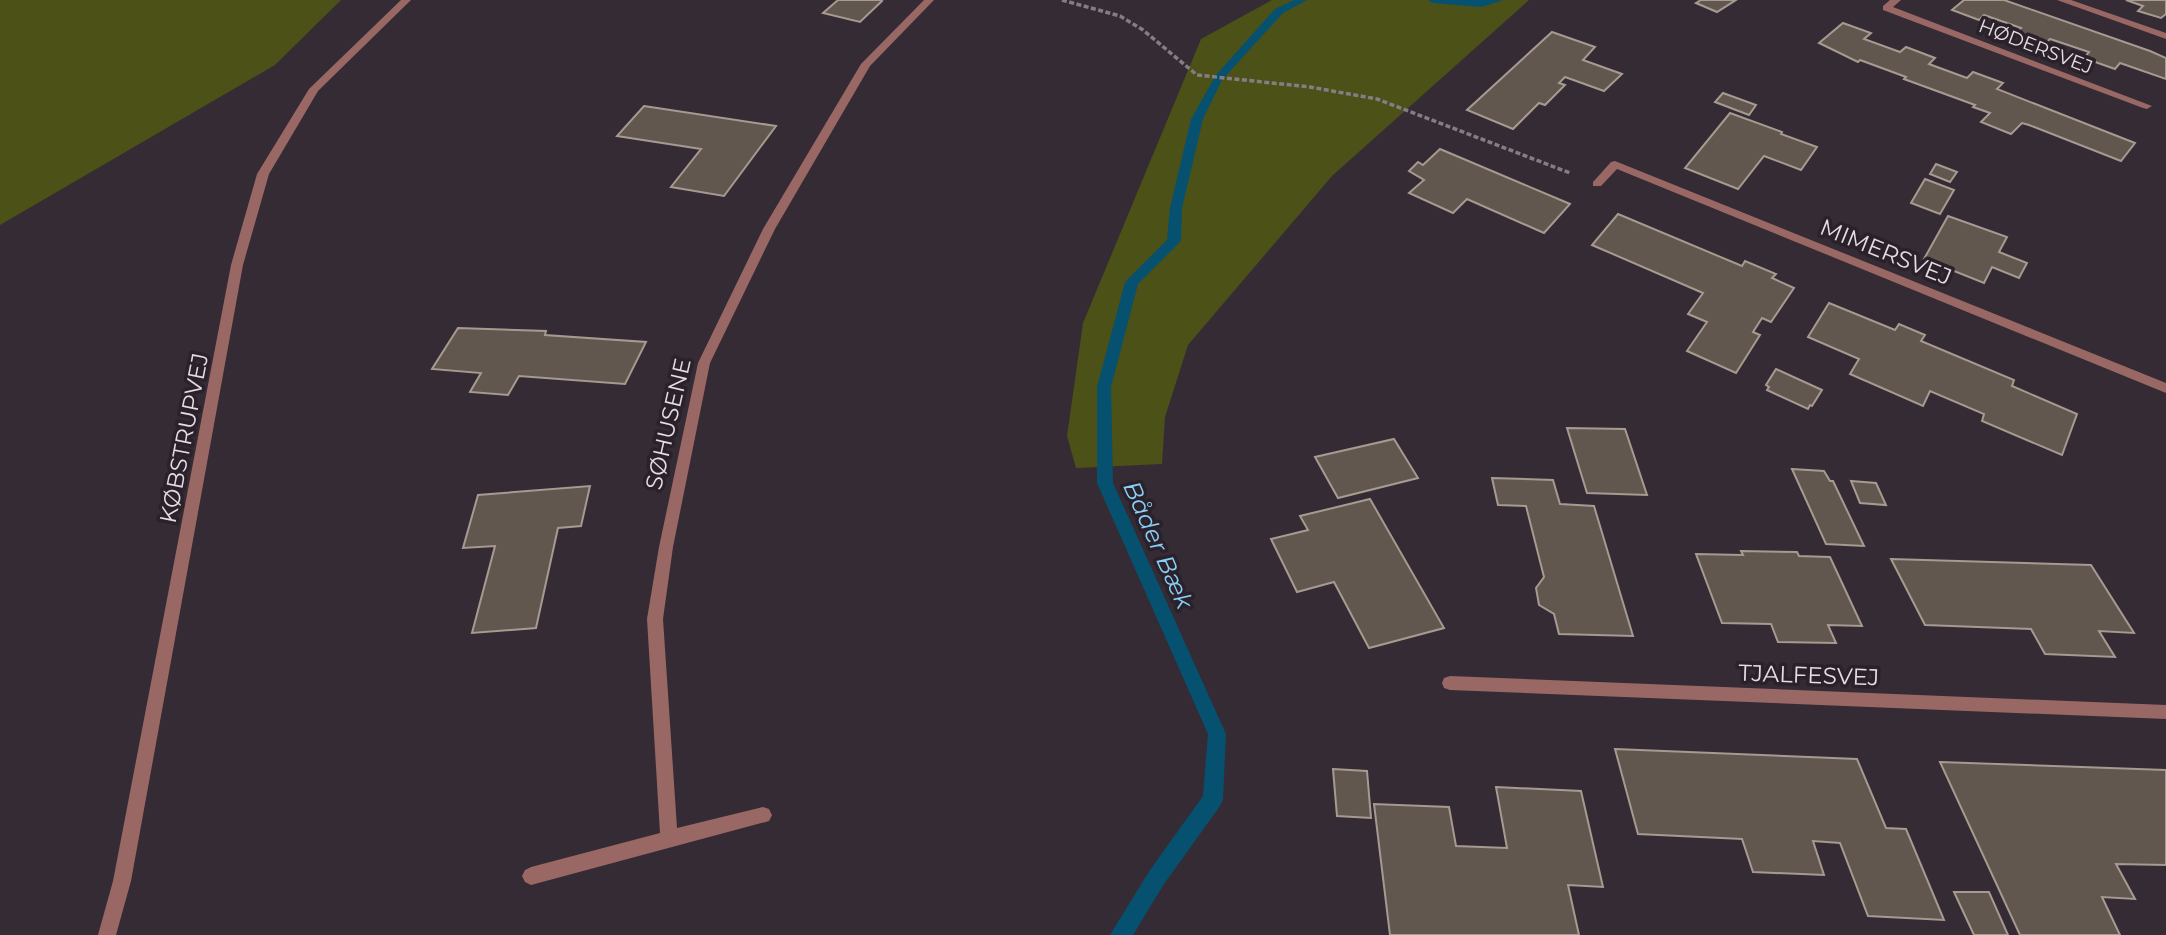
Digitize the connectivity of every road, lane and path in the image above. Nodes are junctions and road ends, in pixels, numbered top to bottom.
1 (406, 0) edge
2 (929, 0) edge
3 (1062, 0) edge
4 (1896, 0) edge
5 (2062, 0) edge
6 (2166, 36) edge
7 (2147, 106) dead end
8 (1597, 184) joint
9 (2166, 388) edge
10 (1450, 683) dead end
11 (2166, 712) edge
12 (763, 815) dead end
13 (669, 839) junction
14 (531, 876) dead end
15 (107, 935) edge

1 - 15 street, KØBSTRUPVEJ
2 - 13 street, SØHUSENE
3 - 8 path
4 - 7 street, HØDERSVEJ
5 - 6 street
8 - 9 street, MIMERSVEJ
10 - 11 street, TJALFESVEJ
12 - 13 street
13 - 14 street

